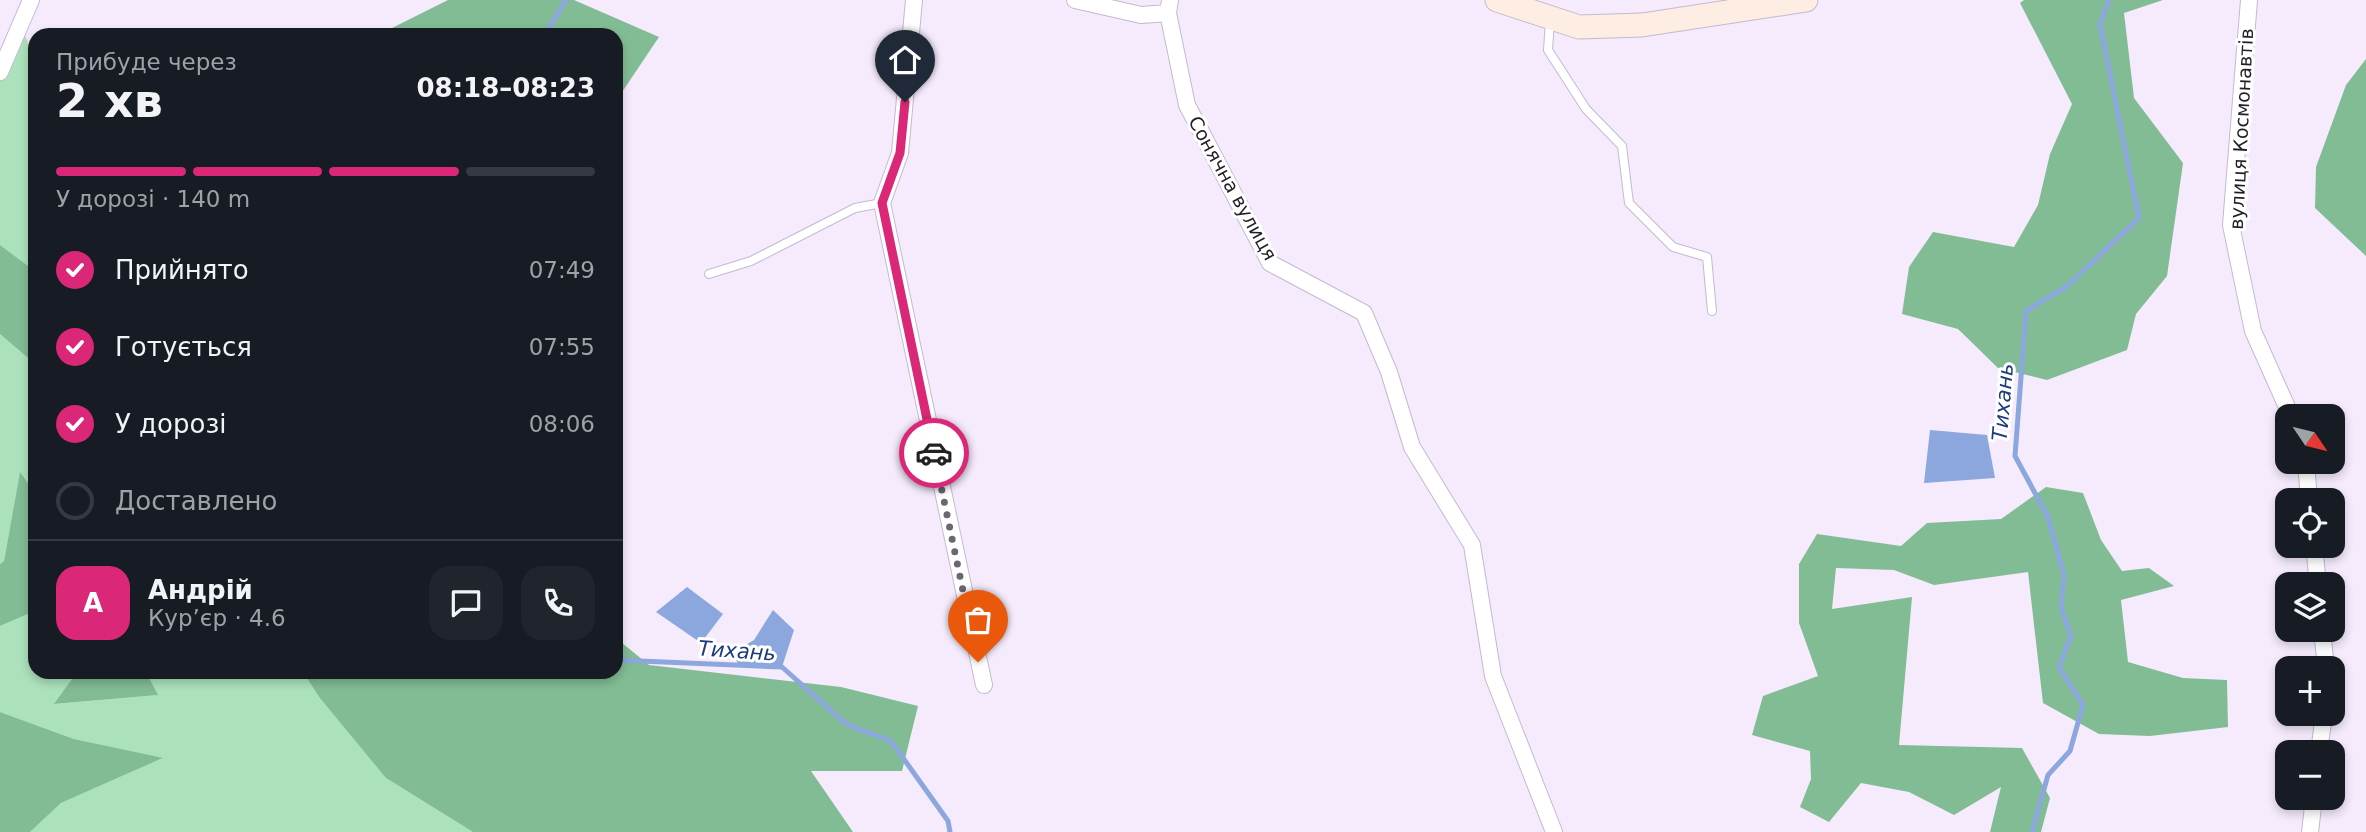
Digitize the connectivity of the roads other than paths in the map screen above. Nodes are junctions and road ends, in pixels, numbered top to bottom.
1 (31, 0) edge
2 (914, 0) edge
3 (1075, 0) edge
4 (1497, 0) edge
5 (1806, 0) edge
6 (2249, 0) edge
7 (1169, 6) edge
8 (1538, 10) edge
9 (0, 72) edge
10 (882, 203) junction
11 (709, 274) dead end
12 (1712, 311) dead end
13 (2286, 404) edge
14 (984, 685) dead end
15 (2313, 810) edge
16 (1554, 832) edge
17 (2310, 832) edge

1 - 9 street
2 - 10 street
3 - 7 street
4 - 8 main road
5 - 8 main road
6 - 13 street, вулиця Космонавтів
7 - 16 street, Сонячна вулиця
8 - 12 lane
10 - 11 lane
10 - 14 street
15 - 17 street

